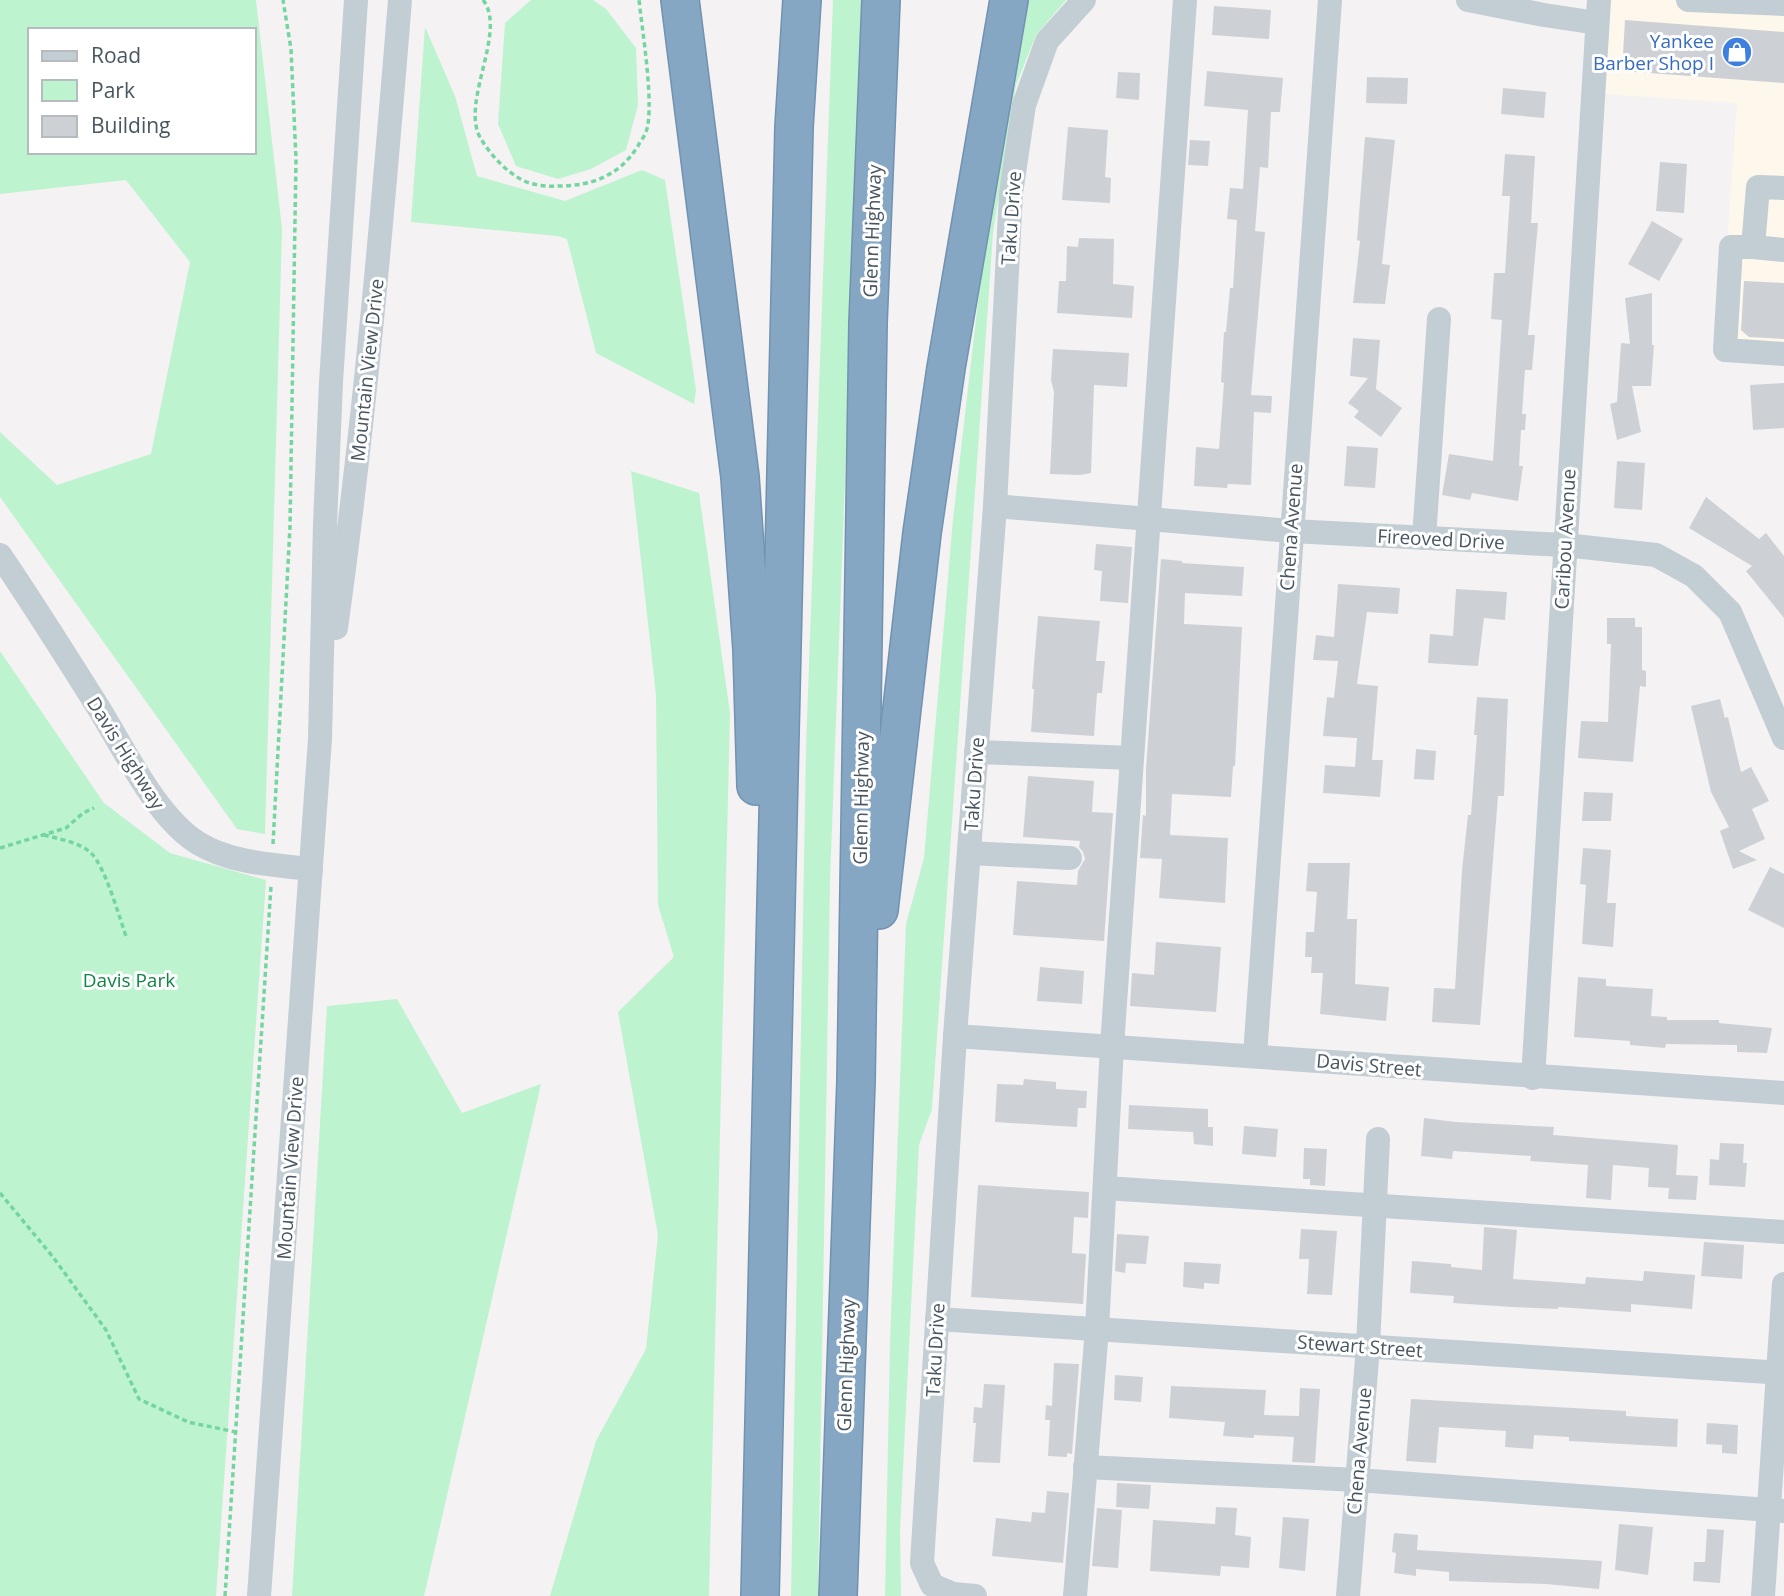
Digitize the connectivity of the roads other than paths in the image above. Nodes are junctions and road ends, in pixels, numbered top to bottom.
1 (356, 0) edge
2 (400, 0) edge
3 (680, 0) edge
4 (792, 0) edge
5 (802, 0) edge
6 (881, 0) edge
7 (1009, 0) edge
8 (1084, 0) edge
9 (1185, 0) edge
10 (1330, 0) edge
11 (1468, 0) edge
12 (1688, 0) edge
13 (1784, 4) edge
14 (1598, 11) edge
15 (794, 127) junction
16 (1784, 188) edge
17 (1753, 247) junction
18 (1784, 250) edge
19 (1439, 318) dead end
20 (1784, 354) edge
21 (995, 506) junction
22 (1148, 519) junction
23 (1291, 531) junction
24 (1424, 538) junction
25 (1565, 545) junction
26 (0, 555) edge
27 (1784, 738) edge
28 (320, 739) junction
29 (976, 752) junction
30 (1132, 758) junction
31 (969, 853) junction
32 (1070, 858) dead end
33 (311, 869) junction
34 (955, 1036) junction
35 (1112, 1046) junction
36 (1255, 1055) junction
37 (1533, 1078) junction
38 (856, 1081) junction
39 (1784, 1093) edge
40 (1378, 1139) dead end
41 (1105, 1188) junction
42 (770, 1192) junction
43 (1374, 1205) junction
44 (1784, 1232) edge
45 (1784, 1284) edge
46 (937, 1319) junction
47 (1097, 1329) junction
48 (1368, 1346) junction
49 (1780, 1372) edge
50 (1085, 1467) junction
51 (1357, 1480) junction
52 (1776, 1511) edge
53 (259, 1596) edge
54 (760, 1596) edge
55 (838, 1596) edge
56 (975, 1596) edge
57 (1075, 1596) edge
58 (1348, 1596) edge
59 (1763, 1596) edge

1 - 28 street, Mountain View Drive
2 - 28 street, Mountain View Drive
3 - 42 highway
4 - 15 highway
5 - 15 highway
6 - 38 highway, Glenn Highway
7 - 38 highway
8 - 21 street, Taku Drive
9 - 22 street
10 - 23 street, Chena Avenue
11 - 14 street
12 - 13 street
14 - 25 street, Caribou Avenue
15 - 42 highway
16 - 17 street
17 - 18 street
17 - 20 street
19 - 24 street
21 - 22 street, Fireoved Drive
21 - 29 street, Taku Drive
22 - 23 street, Fireoved Drive
22 - 30 street
23 - 24 street, Fireoved Drive
23 - 36 street, Chena Avenue
24 - 25 street, Fireoved Drive
25 - 27 street, Fireoved Drive
25 - 37 street, Caribou Avenue
26 - 33 street, Davis Highway
28 - 33 street, Mountain View Drive
29 - 30 street
29 - 31 street, Taku Drive
30 - 35 street
31 - 32 street
31 - 34 street, Taku Drive
33 - 53 street, Mountain View Drive
34 - 35 street, Davis Street
34 - 46 street, Taku Drive
35 - 36 street, Davis Street
35 - 41 street
36 - 37 street, Davis Street
37 - 39 street, Davis Street
38 - 55 highway, Glenn Highway
40 - 43 street, Chena Avenue
41 - 43 street
41 - 47 street
42 - 54 highway
43 - 44 street
43 - 48 street, Chena Avenue
45 - 49 street
46 - 47 street, Stewart Street
46 - 56 street, Taku Drive
47 - 48 street, Stewart Street
47 - 50 street
48 - 49 street, Stewart Street
48 - 51 street, Chena Avenue
49 - 52 street
50 - 51 street
50 - 57 street
51 - 52 street
51 - 58 street, Chena Avenue
52 - 59 street

